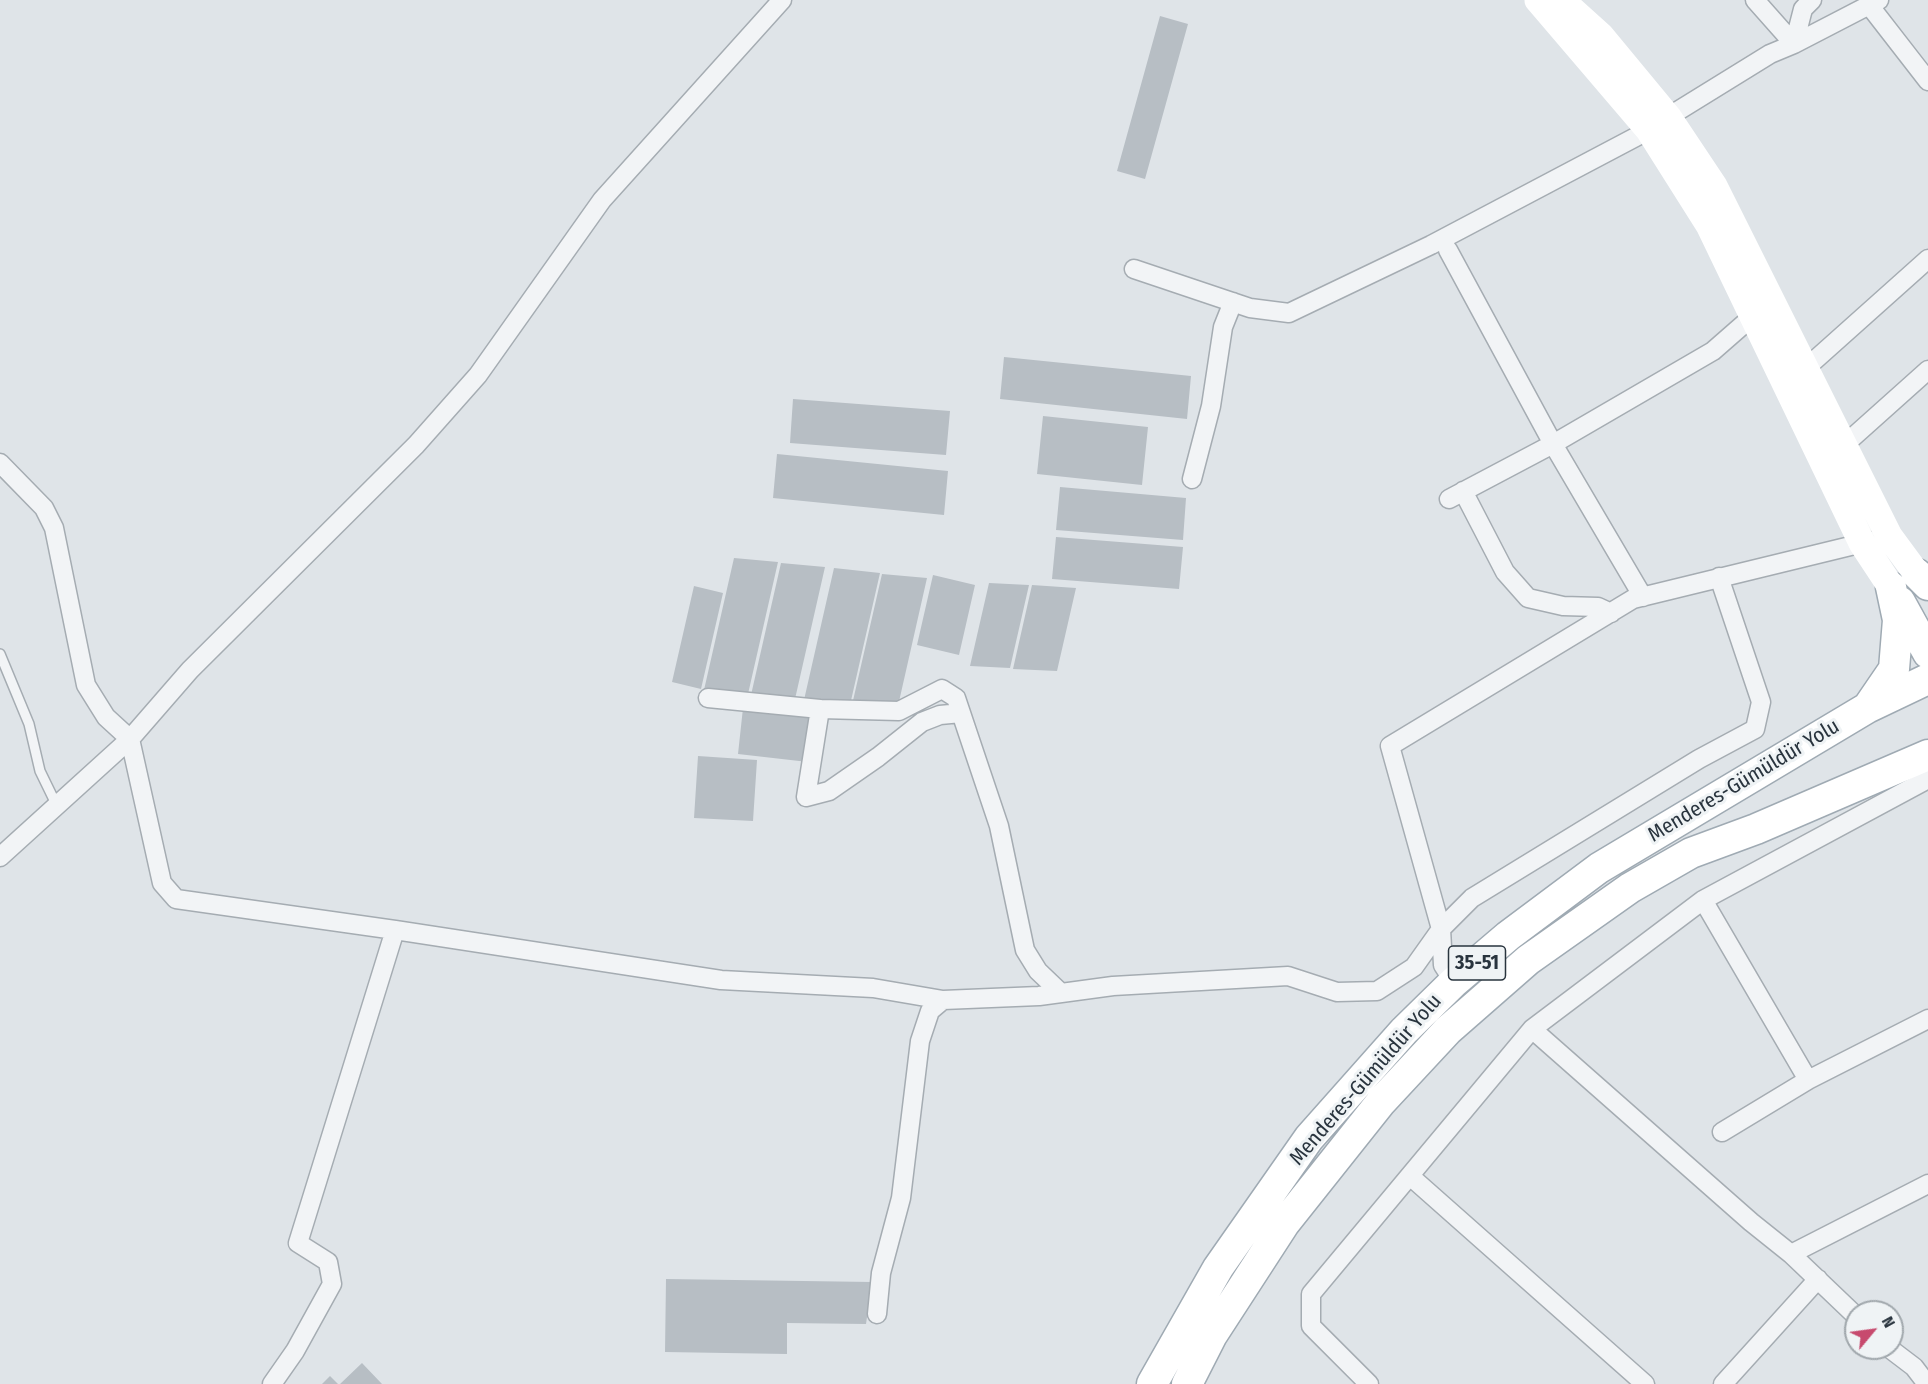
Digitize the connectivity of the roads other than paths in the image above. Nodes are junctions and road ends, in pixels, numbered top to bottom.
1 (782, 0) edge
2 (1755, 0) edge
3 (1812, 0) edge
4 (1874, 2) edge
5 (1551, 3) edge
6 (1794, 44) junction
7 (1928, 81) edge
8 (1658, 124) junction
9 (1449, 250) dead end
10 (1928, 259) edge
11 (1134, 269) dead end
12 (1233, 302) junction
13 (1753, 316) junction
14 (1806, 369) junction
15 (1928, 370) edge
16 (1553, 444) junction
17 (1843, 446) junction
18 (0, 463) edge
19 (1192, 479) dead end
20 (1889, 536) junction
21 (1862, 543) junction
22 (1719, 577) junction
23 (1916, 577) edge
24 (1643, 597) junction
25 (1611, 613) junction
26 (1928, 653) edge
27 (0, 654) edge
28 (1928, 679) edge
29 (708, 698) dead end
30 (1867, 708) junction
31 (820, 709) junction
32 (961, 713) junction
33 (130, 739) junction
34 (1928, 755) edge
35 (1928, 779) edge
36 (57, 806) junction
37 (0, 857) edge
38 (1703, 900) junction
39 (1441, 929) junction
40 (395, 930) junction
41 (1454, 982) junction
42 (1061, 993) junction
43 (942, 1000) junction
44 (1928, 1019) edge
45 (1532, 1029) junction
46 (1808, 1080) junction
47 (1722, 1132) dead end
48 (1410, 1176) junction
49 (1928, 1184) edge
50 (1791, 1254) junction
51 (1818, 1279) junction
52 (1844, 1304) edge
53 (877, 1314) dead end
54 (1904, 1355) edge
55 (1921, 1362) edge
56 (272, 1384) edge
57 (1152, 1384) edge
58 (1187, 1384) edge
59 (1369, 1384) edge
60 (1645, 1384) edge
61 (1723, 1384) edge
62 (1927, 1384) edge

1 - 33 street
2 - 6 street
3 - 6 street
4 - 6 street
4 - 7 street
5 - 8 street
6 - 8 street
8 - 12 street
8 - 13 street
8 - 14 street
9 - 16 street
10 - 14 street
11 - 12 street
12 - 19 street
13 - 16 street
13 - 21 street
14 - 17 street
15 - 17 street
16 - 24 street
16 - 25 street
17 - 20 street
18 - 33 street
20 - 21 street
20 - 23 street
21 - 22 street
21 - 23 street
22 - 24 street
22 - 39 street
23 - 26 main road
23 - 30 main road
24 - 25 street
25 - 39 street
27 - 36 lane
28 - 30 main road, Menderes-Gümüldür Yolu / 35-51
29 - 31 street
30 - 41 main road, Menderes-Gümüldür Yolu / 35-51
31 - 32 street
31 - 32 street
32 - 42 street
33 - 36 street
33 - 40 street
34 - 58 main road, Menderes-Gümüldür Yolu / 35-51
35 - 38 street
36 - 37 street
38 - 45 street
38 - 46 street
39 - 41 street
39 - 42 street
40 - 43 street
40 - 56 street
41 - 57 main road, Menderes-Gümüldür Yolu / 35-51
42 - 43 street
43 - 53 street
44 - 46 street
45 - 48 street
45 - 50 street
46 - 47 street
48 - 59 street
48 - 60 street
49 - 50 street
50 - 51 street
51 - 52 street
51 - 61 street
54 - 55 street
55 - 62 street

